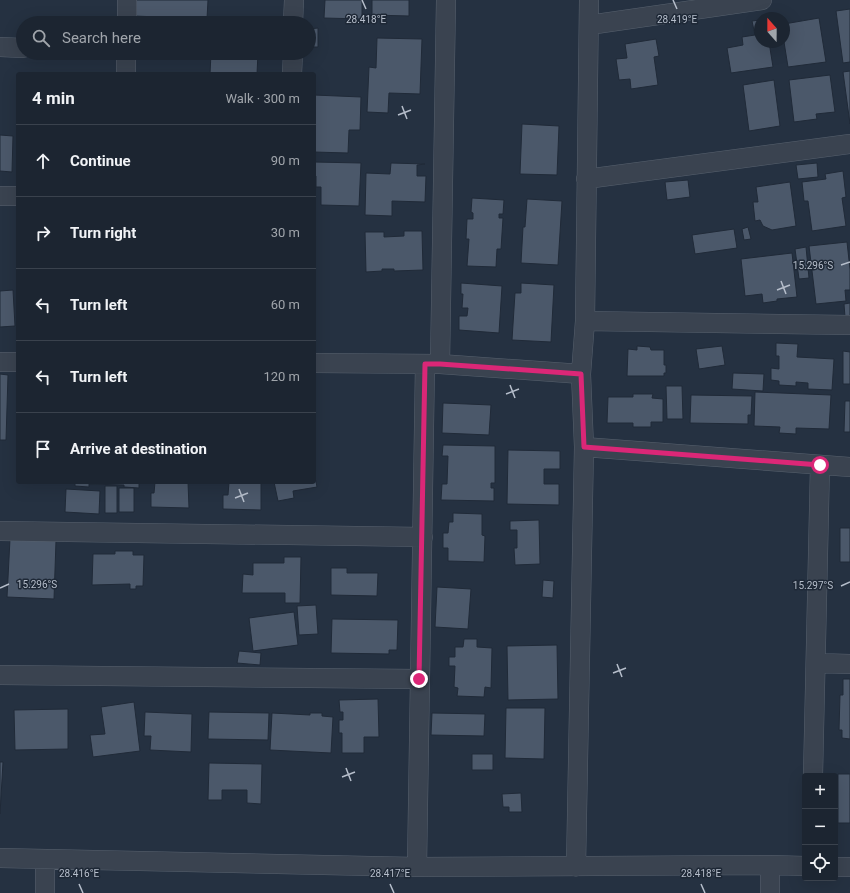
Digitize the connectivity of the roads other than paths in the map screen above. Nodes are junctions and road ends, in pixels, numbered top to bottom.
1 (127, 0) edge
2 (294, 0) edge
3 (446, 0) edge
4 (589, 0) edge
5 (762, 0) edge
6 (127, 16) edge
7 (293, 16) edge
8 (589, 25) junction
9 (0, 47) edge
10 (16, 48) edge
11 (126, 60) edge
12 (293, 60) edge
13 (126, 72) edge
14 (292, 72) edge
15 (850, 144) edge
16 (586, 179) junction
17 (0, 196) edge
18 (16, 196) edge
19 (585, 321) junction
20 (850, 325) edge
21 (0, 362) edge
22 (16, 362) edge
23 (316, 363) edge
24 (432, 364) junction
25 (581, 374) junction
26 (584, 447) junction
27 (820, 465) junction
28 (850, 467) edge
29 (0, 531) edge
30 (423, 537) junction
31 (816, 663) junction
32 (850, 664) edge
33 (0, 676) edge
34 (419, 679) junction
35 (813, 773) edge
36 (0, 858) edge
37 (45, 859) junction
38 (770, 865) junction
39 (802, 866) edge
40 (417, 867) junction
41 (576, 867) junction
42 (838, 867) edge
43 (850, 867) edge
44 (45, 893) edge
45 (770, 893) edge

1 - 6 street
2 - 7 street
3 - 24 street
4 - 8 street
5 - 8 street
8 - 16 street
9 - 10 street
11 - 13 street
12 - 14 street
15 - 16 street
16 - 19 street
17 - 18 street
19 - 20 street
19 - 25 street
21 - 22 street
23 - 24 street
24 - 25 street
24 - 30 street
25 - 26 street
26 - 27 street
26 - 41 street
27 - 28 street
27 - 31 street
29 - 30 street
30 - 34 street
31 - 32 street
31 - 35 street
33 - 34 street
34 - 40 street
36 - 37 street
37 - 40 street
37 - 44 street
38 - 39 street
38 - 41 street
38 - 45 street
40 - 41 street
42 - 43 street

